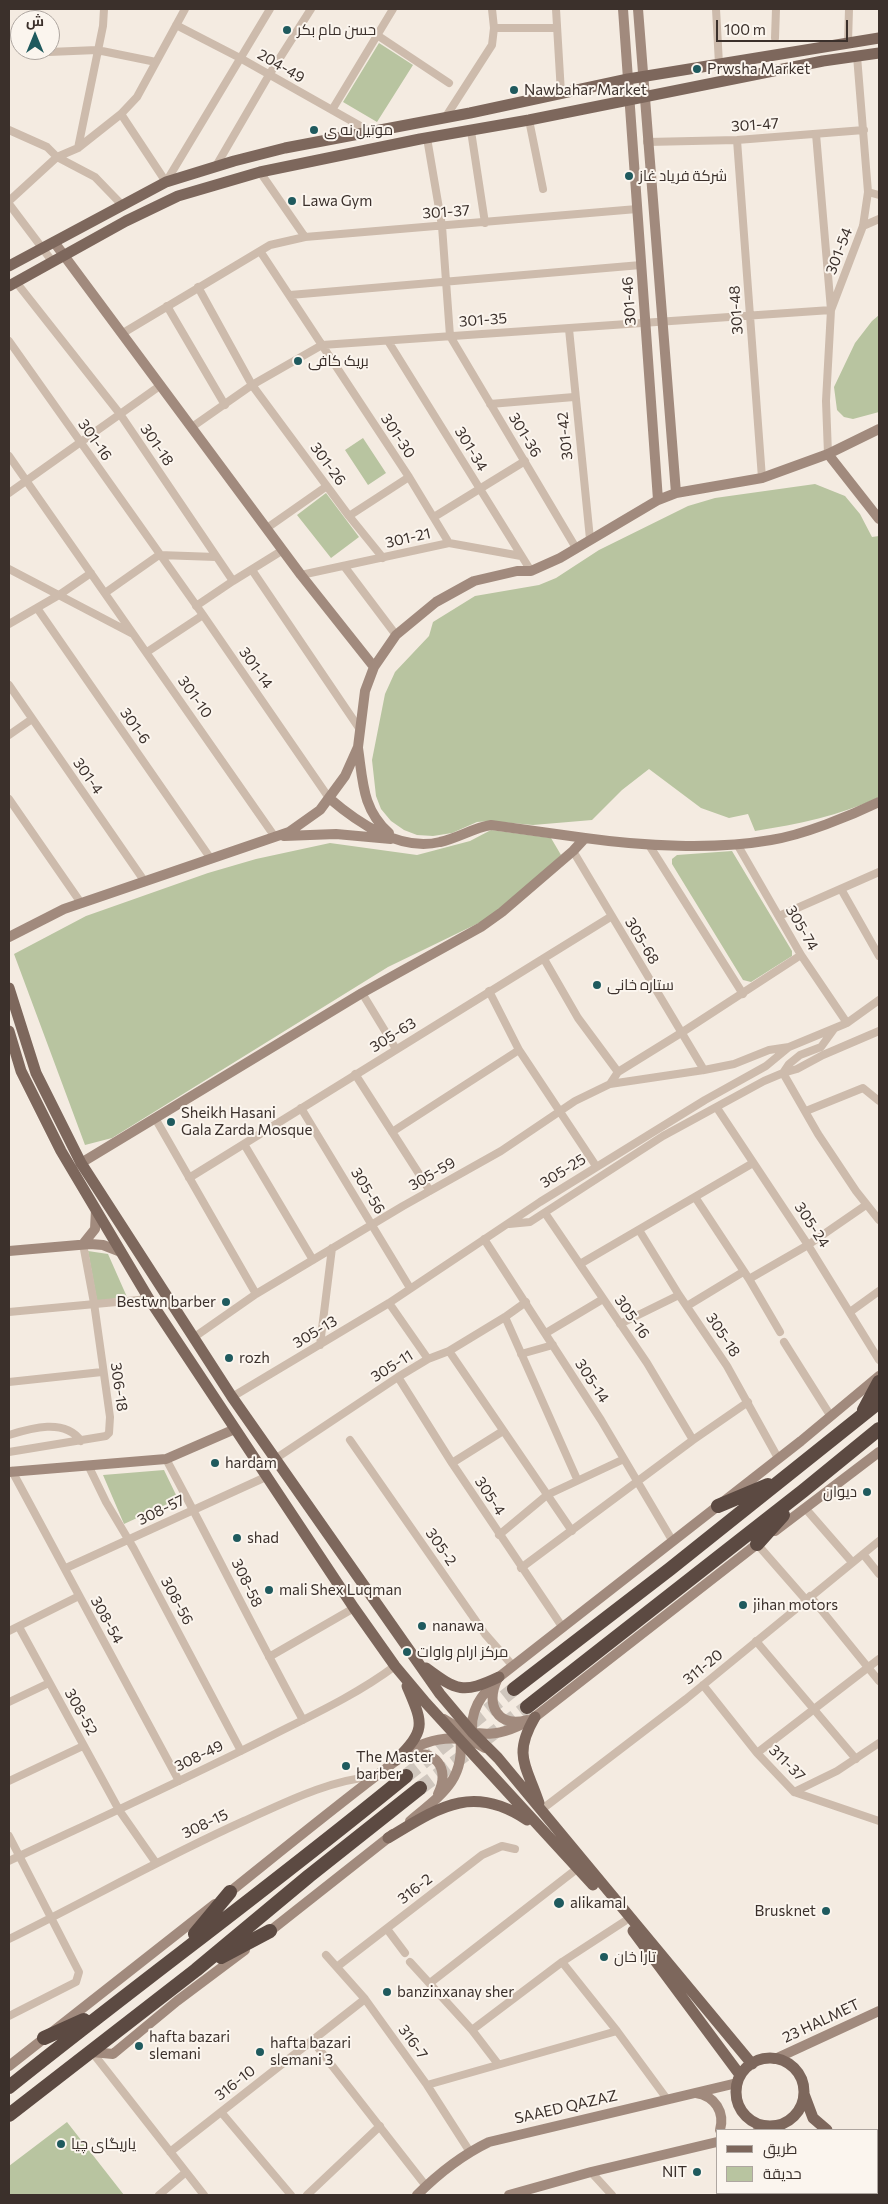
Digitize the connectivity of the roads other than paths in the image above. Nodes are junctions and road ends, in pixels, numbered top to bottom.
1 (104, 9) edge
2 (185, 9) edge
3 (270, 9) edge
4 (312, 9) edge
5 (393, 9) edge
6 (492, 9) edge
7 (556, 9) edge
8 (623, 9) edge
9 (638, 9) edge
10 (716, 9) edge
11 (776, 9) edge
12 (849, 9) edge
13 (176, 25) junction
14 (494, 28) junction
15 (557, 28) junction
16 (377, 35) junction
17 (775, 38) dead end
18 (879, 38) edge
19 (848, 43) junction
20 (97, 50) junction
21 (60, 52) edge
22 (879, 53) edge
23 (857, 56) junction
24 (240, 58) junction
25 (156, 62) junction
26 (720, 64) junction
27 (269, 75) junction
28 (643, 77) junction
29 (628, 80) junction
30 (449, 83) dead end
31 (561, 93) junction
32 (645, 97) junction
33 (630, 100) junction
34 (332, 110) junction
35 (121, 114) junction
36 (445, 118) junction
37 (529, 120) junction
38 (9, 130) edge
39 (864, 130) junction
40 (471, 131) junction
41 (371, 132) junction
42 (816, 134) junction
43 (427, 138) junction
44 (737, 140) junction
45 (647, 142) junction
46 (78, 148) junction
47 (57, 157) junction
48 (216, 166) junction
49 (260, 172) junction
50 (166, 182) junction
51 (543, 189) dead end
52 (868, 192) junction
53 (879, 195) edge
54 (9, 202) edge
55 (123, 206) junction
56 (637, 209) junction
57 (879, 219) edge
58 (485, 223) junction
59 (442, 226) junction
60 (863, 226) junction
61 (305, 237) junction
62 (54, 242) junction
63 (42, 248) junction
64 (260, 251) junction
65 (64, 255) junction
66 (52, 261) junction
67 (641, 265) junction
68 (9, 266) edge
69 (446, 281) junction
70 (12, 284) edge
71 (198, 287) junction
72 (290, 294) junction
73 (167, 306) junction
74 (831, 310) junction
75 (750, 315) junction
76 (662, 321) junction
77 (645, 324) junction
78 (569, 328) junction
79 (123, 333) junction
80 (450, 336) junction
81 (9, 341) edge
82 (388, 341) junction
83 (322, 345) junction
84 (161, 384) junction
85 (252, 385) junction
86 (574, 397) junction
87 (225, 404) junction
88 (490, 404) junction
89 (120, 414) junction
90 (192, 427) junction
91 (879, 429) edge
92 (79, 443) junction
93 (828, 454) junction
94 (9, 456) edge
95 (525, 461) junction
96 (409, 478) junction
97 (762, 478) junction
98 (26, 481) junction
99 (326, 486) junction
100 (479, 489) junction
101 (9, 493) edge
102 (676, 493) junction
103 (658, 500) junction
104 (349, 516) junction
105 (434, 517) junction
106 (879, 519) edge
107 (267, 528) junction
108 (590, 540) junction
109 (449, 543) junction
110 (576, 548) junction
111 (283, 550) junction
112 (159, 555) junction
113 (521, 556) junction
114 (216, 557) junction
115 (383, 558) junction
116 (344, 566) junction
117 (9, 569) edge
118 (252, 570) junction
119 (531, 571) junction
120 (91, 573) junction
121 (301, 575) junction
122 (233, 582) junction
123 (105, 593) junction
124 (59, 595) junction
125 (196, 606) junction
126 (36, 608) junction
127 (203, 616) junction
128 (9, 624) edge
129 (135, 635) junction
130 (396, 636) junction
131 (147, 652) junction
132 (374, 667) junction
133 (9, 685) edge
134 (32, 719) junction
135 (359, 728) junction
136 (9, 735) edge
137 (358, 747) junction
138 (329, 798) junction
139 (9, 799) edge
140 (879, 802) edge
141 (275, 837) junction
142 (395, 838) junction
143 (585, 838) junction
144 (737, 844) junction
145 (649, 845) junction
146 (573, 851) junction
147 (211, 859) junction
148 (879, 872) edge
149 (145, 882) junction
150 (841, 889) junction
151 (81, 903) junction
152 (612, 916) junction
153 (779, 916) junction
154 (9, 938) edge
155 (801, 955) junction
156 (879, 956) edge
157 (544, 958) junction
158 (9, 988) edge
159 (489, 991) junction
160 (362, 993) junction
161 (743, 994) junction
162 (879, 1000) edge
163 (847, 1024) junction
164 (834, 1029) junction
165 (879, 1030) edge
166 (9, 1031) edge
167 (681, 1034) junction
168 (789, 1047) junction
169 (396, 1049) junction
170 (519, 1050) junction
171 (704, 1070) junction
172 (618, 1072) junction
173 (783, 1073) junction
174 (355, 1074) junction
175 (610, 1084) junction
176 (879, 1101) edge
177 (301, 1108) junction
178 (717, 1108) junction
179 (561, 1110) junction
180 (806, 1111) junction
181 (155, 1118) junction
182 (392, 1132) junction
183 (244, 1144) junction
184 (81, 1163) junction
185 (753, 1163) junction
186 (596, 1166) junction
187 (189, 1178) junction
188 (430, 1191) junction
189 (694, 1197) junction
190 (866, 1205) junction
191 (96, 1209) junction
192 (545, 1213) junction
193 (879, 1220) edge
194 (507, 1224) junction
195 (372, 1225) junction
196 (639, 1230) junction
197 (484, 1239) junction
198 (83, 1244) junction
199 (808, 1245) junction
200 (332, 1248) junction
201 (9, 1252) edge
202 (121, 1252) junction
203 (313, 1260) junction
204 (580, 1264) junction
205 (743, 1272) junction
206 (749, 1279) junction
207 (156, 1280) junction
208 (410, 1288) junction
209 (879, 1291) edge
210 (146, 1294) junction
211 (256, 1294) junction
212 (679, 1295) junction
213 (603, 1299) junction
214 (526, 1302) junction
215 (94, 1303) junction
216 (170, 1303) junction
217 (389, 1303) junction
218 (687, 1306) junction
219 (156, 1310) junction
220 (9, 1312) edge
221 (850, 1312) junction
222 (505, 1318) junction
223 (620, 1324) junction
224 (780, 1332) dead end
225 (546, 1333) junction
226 (193, 1338) junction
227 (784, 1342) dead end
228 (320, 1345) junction
229 (553, 1345) junction
230 (450, 1351) junction
231 (521, 1354) junction
232 (428, 1359) junction
233 (879, 1360) edge
234 (102, 1372) junction
235 (879, 1376) edge
236 (398, 1377) junction
237 (9, 1382) edge
238 (879, 1382) edge
239 (232, 1397) junction
240 (748, 1402) junction
241 (879, 1402) edge
242 (830, 1415) junction
243 (859, 1418) junction
244 (235, 1429) junction
245 (879, 1429) edge
246 (503, 1431) junction
247 (9, 1435) edge
248 (350, 1440) dead end
249 (693, 1440) junction
250 (81, 1441) junction
251 (9, 1452) edge
252 (879, 1452) edge
253 (778, 1458) junction
254 (275, 1459) junction
255 (624, 1459) junction
256 (166, 1460) junction
257 (452, 1463) junction
258 (88, 1465) junction
259 (10, 1471) edge
260 (268, 1476) junction
261 (785, 1477) junction
262 (577, 1479) junction
263 (637, 1483) junction
264 (804, 1491) junction
265 (547, 1495) junction
266 (718, 1506) junction
267 (805, 1508) junction
268 (193, 1510) junction
269 (572, 1531) junction
270 (499, 1535) junction
271 (672, 1540) junction
272 (128, 1541) junction
273 (879, 1541) edge
274 (757, 1544) junction
275 (863, 1554) junction
276 (852, 1562) junction
277 (66, 1568) junction
278 (521, 1568) junction
279 (879, 1574) edge
280 (79, 1596) junction
281 (808, 1598) junction
282 (354, 1608) junction
283 (19, 1627) junction
284 (563, 1628) junction
285 (9, 1632) edge
286 (756, 1641) junction
287 (269, 1657) junction
288 (879, 1659) edge
289 (417, 1661) junction
290 (513, 1666) junction
291 (868, 1668) junction
292 (398, 1669) junction
293 (499, 1677) junction
294 (879, 1682) edge
295 (49, 1684) junction
296 (703, 1684) junction
297 (514, 1689) tunnel mouth
298 (440, 1694) junction
299 (9, 1702) edge
300 (426, 1703) junction
301 (814, 1709) junction
302 (531, 1712) junction
303 (303, 1720) junction
304 (458, 1727) junction
305 (473, 1737) junction
306 (460, 1739) junction
307 (879, 1743) edge
308 (83, 1746) junction
309 (241, 1751) junction
310 (757, 1753) junction
311 (856, 1759) junction
312 (396, 1760) junction
313 (486, 1768) junction
314 (377, 1776) junction
315 (406, 1776) tunnel mouth
316 (9, 1782) edge
317 (180, 1782) junction
318 (420, 1788) tunnel mouth
319 (794, 1792) junction
320 (434, 1802) junction
321 (119, 1810) junction
322 (541, 1810) junction
323 (879, 1821) edge
324 (544, 1832) junction
325 (9, 1836) edge
326 (388, 1838) junction
327 (515, 1849) dead end
328 (19, 1856) junction
329 (9, 1861) edge
330 (156, 1864) junction
331 (578, 1868) junction
332 (230, 1892) junction
333 (52, 1918) junction
334 (625, 1921) junction
335 (387, 1929) junction
336 (270, 1930) junction
337 (9, 1939) edge
338 (180, 1953) junction
339 (405, 1953) dead end
340 (326, 1955) dead end
341 (410, 1962) dead end
342 (562, 1962) junction
343 (338, 1966) junction
344 (196, 1970) junction
345 (430, 1983) junction
346 (365, 1999) junction
347 (106, 2010) junction
348 (879, 2011) edge
349 (9, 2016) edge
350 (472, 2030) junction
351 (617, 2030) junction
352 (44, 2038) junction
353 (312, 2040) junction
354 (92, 2052) junction
355 (775, 2059) junction
356 (498, 2064) junction
357 (752, 2064) junction
358 (9, 2066) edge
359 (739, 2079) junction
360 (427, 2085) junction
361 (9, 2087) edge
362 (694, 2092) junction
363 (804, 2094) junction
364 (667, 2099) junction
365 (221, 2112) junction
366 (9, 2115) edge
367 (380, 2126) junction
368 (781, 2127) edge
369 (720, 2129) edge
370 (766, 2129) edge
371 (826, 2129) edge
372 (716, 2141) edge
373 (170, 2152) junction
374 (470, 2152) junction
375 (186, 2172) junction
376 (591, 2172) junction
377 (426, 2186) junction
378 (159, 2195) edge
379 (204, 2195) edge
380 (291, 2195) edge
381 (307, 2195) edge
382 (417, 2195) edge
383 (509, 2195) edge
384 (612, 2195) edge

1 - 20 street
2 - 13 street
3 - 24 street
4 - 27 street
5 - 16 street
6 - 14 street
7 - 15 street
8 - 29 main road, 301-46
9 - 28 main road, 301-46
10 - 26 street
11 - 17 street
12 - 19 street
13 - 24 street, 204-49
13 - 25 street
14 - 15 street
14 - 36 street
15 - 31 street
16 - 30 street
16 - 34 street
18 - 19 main road
19 - 26 main road
20 - 21 street
20 - 25 street
20 - 46 street
22 - 23 main road
23 - 32 main road
23 - 39 street, 301-54
24 - 27 street, 204-49
24 - 50 street
25 - 35 street
26 - 28 main road
27 - 34 street, 204-49
27 - 48 street
28 - 29 main road
28 - 32 main road, 301-46
29 - 31 main road
29 - 33 main road, 301-46
31 - 36 main road
32 - 33 main road
32 - 45 main road, 301-46
33 - 37 main road
33 - 56 main road, 301-46
34 - 41 street, 204-49
35 - 46 street
35 - 50 street
36 - 41 main road
37 - 40 main road
37 - 51 street
38 - 47 street
39 - 42 street, 301-47
39 - 52 street, 301-54
40 - 43 main road
40 - 58 street
41 - 48 main road
42 - 44 street, 301-47
42 - 74 street
43 - 49 main road
43 - 59 street
44 - 45 street, 301-47
44 - 75 street, 301-48
45 - 76 main road, 301-46
46 - 47 street
47 - 54 street
47 - 55 street
48 - 50 main road
49 - 61 street
49 - 65 main road
50 - 55 main road
52 - 53 street
52 - 60 street, 301-54
54 - 63 street
55 - 62 main road
56 - 58 street, 301-37
56 - 67 main road, 301-46
57 - 60 street
58 - 59 street, 301-37
59 - 61 street, 301-37
59 - 69 street
60 - 74 street, 301-54
61 - 64 street, 301-37
62 - 63 main road
62 - 65 main road
63 - 66 street
63 - 68 main road
64 - 71 street, 301-37
64 - 72 street, 301-30
65 - 66 main road
65 - 79 main road
66 - 70 main road
67 - 69 street
67 - 77 main road, 301-46
69 - 72 street
69 - 80 street
70 - 89 street, 301-18
71 - 73 street, 301-37
71 - 85 street, 301-26
72 - 83 street, 301-30
73 - 79 street, 301-37
73 - 87 street
74 - 75 street, 301-35
74 - 93 street, 301-54
75 - 76 street, 301-35
75 - 97 street, 301-48
76 - 77 street, 301-35
76 - 102 main road, 301-46
77 - 78 street, 301-35
77 - 103 main road, 301-46
78 - 80 street, 301-35
78 - 86 street, 301-42
79 - 84 main road
80 - 82 street, 301-35
80 - 88 street, 301-36
81 - 92 street, 301-16
82 - 83 street, 301-35
82 - 100 street, 301-34
83 - 85 street
83 - 96 street, 301-30
84 - 89 street
84 - 90 main road
85 - 87 street
85 - 99 street, 301-26
86 - 88 street
86 - 108 street, 301-42
87 - 90 street
88 - 95 street, 301-36
89 - 92 street
89 - 114 street, 301-18
90 - 107 main road
91 - 93 main road
92 - 98 street
92 - 112 street, 301-16
93 - 97 main road
93 - 106 main road
94 - 98 street, 301-10
95 - 100 street
95 - 110 street, 301-36
96 - 104 street
96 - 105 street, 301-30
97 - 102 main road
98 - 101 street
98 - 120 street, 301-10
99 - 104 street, 301-26
99 - 107 street
100 - 105 street
100 - 113 street, 301-34
102 - 103 main road
103 - 108 main road
104 - 115 street, 301-26
105 - 109 street, 301-30
107 - 111 main road
108 - 110 main road
109 - 113 street, 301-21
109 - 115 street, 301-21
110 - 119 main road
111 - 118 street
111 - 121 main road
112 - 114 street
112 - 123 street
112 - 125 street, 301-14
113 - 119 street, 301-34
114 - 122 street, 301-18
115 - 116 street, 301-21
116 - 121 street, 301-21
116 - 130 street
117 - 124 street
118 - 122 street
118 - 135 street
119 - 130 main road
120 - 123 street, 301-10
120 - 124 street
121 - 132 main road
122 - 125 street
123 - 129 street, 301-10
124 - 126 street
124 - 129 street
125 - 127 street, 301-14
126 - 128 street
126 - 147 street, 301-6
127 - 131 street
127 - 138 street, 301-14
129 - 131 street, 301-10
130 - 132 main road
131 - 141 street, 301-10
132 - 135 main road
133 - 134 street, 301-4
134 - 136 street
134 - 149 street, 301-4
135 - 137 main road
137 - 138 main road
137 - 142 main road
138 - 141 main road
138 - 142 main road
139 - 151 street
140 - 144 main road
141 - 142 main road
141 - 147 main road
142 - 143 main road
143 - 145 main road
143 - 146 main road
144 - 145 main road
144 - 153 street, 305-74
145 - 161 street
146 - 152 street, 305-68
146 - 160 main road
147 - 149 main road
148 - 150 street
149 - 151 main road
150 - 153 street
150 - 156 street
151 - 154 main road
152 - 157 street, 305-63
152 - 167 street, 305-68
153 - 155 street, 305-74
155 - 161 street, 305-59
155 - 163 street, 305-74
157 - 159 street, 305-63
157 - 172 street
158 - 184 main road
159 - 169 street, 305-63
159 - 170 street
160 - 169 street
160 - 181 main road
161 - 167 street, 305-59
162 - 163 street
163 - 164 street
164 - 168 street
164 - 173 street
165 - 173 street
166 - 191 main road
167 - 171 street, 305-68
167 - 172 street, 305-59
168 - 171 street
168 - 186 street, 305-25
169 - 174 street, 305-63
170 - 179 street
170 - 182 street
171 - 175 street
172 - 175 street, 305-59
173 - 178 street
173 - 180 street
174 - 177 street, 305-63
174 - 182 street
175 - 179 street, 305-59
176 - 180 street
177 - 183 street, 305-63
177 - 195 street, 305-56
178 - 185 street, 305-24
178 - 192 street
179 - 186 street
179 - 188 street, 305-59
180 - 190 street
181 - 184 main road
181 - 187 street
182 - 188 street
183 - 187 street, 305-63
183 - 203 street
184 - 207 main road
185 - 189 street
185 - 199 street, 305-24
186 - 194 street, 305-25
187 - 211 street
188 - 195 street, 305-59
189 - 196 street
189 - 205 street
190 - 193 street
190 - 199 street
191 - 198 main road
191 - 202 main road
192 - 194 street
192 - 204 street, 305-16
194 - 197 street, 305-25
195 - 200 street, 305-59
195 - 208 street, 305-56
196 - 204 street
196 - 212 street, 305-18
197 - 208 street, 305-25
197 - 214 street, 305-14
198 - 201 main road
198 - 202 main road
198 - 215 street, 306-18
199 - 206 street
199 - 221 street, 305-24
200 - 203 street, 305-59
200 - 228 street
202 - 210 main road
203 - 211 street, 305-59
204 - 213 street, 305-16
205 - 206 street
205 - 218 street
206 - 224 street
207 - 210 main road
207 - 216 main road
208 - 217 street, 305-13
209 - 221 street
210 - 215 street
210 - 219 main road
211 - 226 street, 305-59
212 - 218 street, 305-18
212 - 223 street
213 - 223 street, 305-16
213 - 225 street
214 - 222 street, 305-11
214 - 225 street, 305-14
215 - 220 street
215 - 234 street, 306-18
216 - 219 main road
216 - 226 main road
217 - 228 street, 305-13
217 - 232 street
218 - 240 street, 305-18
219 - 244 main road
221 - 233 street, 305-24
222 - 230 street, 305-11
222 - 231 street
223 - 249 street, 305-16
225 - 229 street, 305-14
226 - 239 main road
227 - 242 street
228 - 239 street, 305-13
229 - 231 street
229 - 255 street, 305-14
230 - 232 street, 305-11
230 - 246 street
231 - 262 street
232 - 236 street, 305-11
234 - 237 street
234 - 250 street, 306-18
235 - 242 main road
236 - 254 street, 305-11
236 - 257 street, 305-4
238 - 243 highway
239 - 254 main road
240 - 249 street
240 - 253 street, 305-18
241 - 243 highway
242 - 253 main road
243 - 261 highway
244 - 256 main road
244 - 260 main road
245 - 264 highway
246 - 257 street
246 - 265 street
247 - 250 street
248 - 290 street, 305-2
249 - 263 street
250 - 251 street, 306-18
252 - 267 main road
253 - 266 main road
254 - 289 main road
255 - 262 street
255 - 263 street, 305-14
256 - 258 main road
256 - 268 street, 308-58
257 - 270 street, 305-4
258 - 259 main road
258 - 272 street, 308-56
259 - 277 street, 308-54
260 - 268 street, 308-57
260 - 282 main road
261 - 266 highway
261 - 297 highway
262 - 265 street
263 - 269 street
263 - 271 street, 305-14
264 - 274 highway
264 - 302 highway
265 - 269 street
265 - 270 street
266 - 271 main road
267 - 274 main road
267 - 276 street
268 - 272 street, 308-57
268 - 287 street, 308-58
269 - 278 street
270 - 278 street, 305-4
271 - 284 main road
272 - 277 street, 308-57
272 - 309 street, 308-56
273 - 275 street, 311-20
274 - 281 street
274 - 302 main road
275 - 276 street, 311-20
275 - 279 street
276 - 281 street, 311-20
277 - 280 street, 308-54
278 - 284 street, 305-4
280 - 283 street
280 - 317 street, 308-54
281 - 286 street, 311-20
281 - 291 street
282 - 287 street
282 - 292 main road
283 - 285 street
283 - 295 street, 308-52
284 - 290 main road
286 - 296 street, 311-20
286 - 301 street
287 - 303 street, 308-58
288 - 291 street
289 - 293 main road
289 - 298 main road
290 - 293 main road
291 - 294 street
291 - 301 street
292 - 300 main road
292 - 303 street, 308-49
292 - 312 main road
293 - 302 main road
293 - 305 main road
295 - 299 street
295 - 308 street, 308-52
296 - 310 street, 311-37
296 - 322 street, 311-20
298 - 304 main road
298 - 305 main road
300 - 304 main road
300 - 306 main road
301 - 310 street
301 - 311 street
302 - 305 main road
302 - 322 main road
303 - 309 street, 308-49
304 - 305 main road
304 - 306 main road
305 - 306 main road
305 - 313 main road
305 - 322 main road
306 - 312 main road
306 - 313 main road
306 - 320 main road
307 - 311 street
308 - 316 street
308 - 321 street, 308-52
309 - 317 street, 308-49
310 - 319 street, 311-37
311 - 319 street
312 - 314 main road
312 - 320 main road
313 - 324 main road
314 - 330 street, 308-15
314 - 332 main road
315 - 338 highway
317 - 321 street, 308-49
318 - 344 highway
319 - 323 street, 311-37
320 - 326 main road
321 - 328 street, 308-49
321 - 330 street, 308-52
322 - 357 main road
324 - 326 main road
324 - 331 main road
325 - 328 street
326 - 336 main road
327 - 335 street, 316-2
328 - 329 street, 308-49
328 - 333 street
330 - 333 street, 308-15
331 - 334 main road
331 - 345 street
332 - 338 highway
332 - 352 main road
333 - 337 street, 308-15
333 - 349 street
334 - 342 street
334 - 359 main road
335 - 339 street
335 - 343 street, 316-2
336 - 344 highway
336 - 354 main road
338 - 347 highway
340 - 343 street, 316-7
341 - 345 street
342 - 350 street
342 - 351 street
343 - 346 street, 316-7
344 - 354 highway
345 - 350 street
346 - 353 street, 316-10
346 - 360 street, 316-7
347 - 352 highway
347 - 361 highway
348 - 355 main road, 23 HALMET
350 - 356 street
351 - 356 street
351 - 364 street
352 - 358 main road
353 - 365 street, 316-10
353 - 367 street
354 - 366 highway
354 - 373 street
355 - 357 main road
355 - 363 main road
356 - 360 street
357 - 359 main road
359 - 362 main road, SAAED QAZAZ
359 - 368 main road
360 - 374 street, 316-7
362 - 364 main road, SAAED QAZAZ
362 - 369 main road
363 - 368 main road
363 - 371 main road
364 - 374 main road, SAAED QAZAZ
365 - 373 street, 316-10
365 - 380 street
367 - 377 street
367 - 381 street
368 - 370 main road
372 - 376 main road
373 - 375 street
374 - 377 main road, SAAED QAZAZ
375 - 378 street
375 - 379 street
376 - 383 main road
376 - 384 street
377 - 382 main road, SAAED QAZAZ

